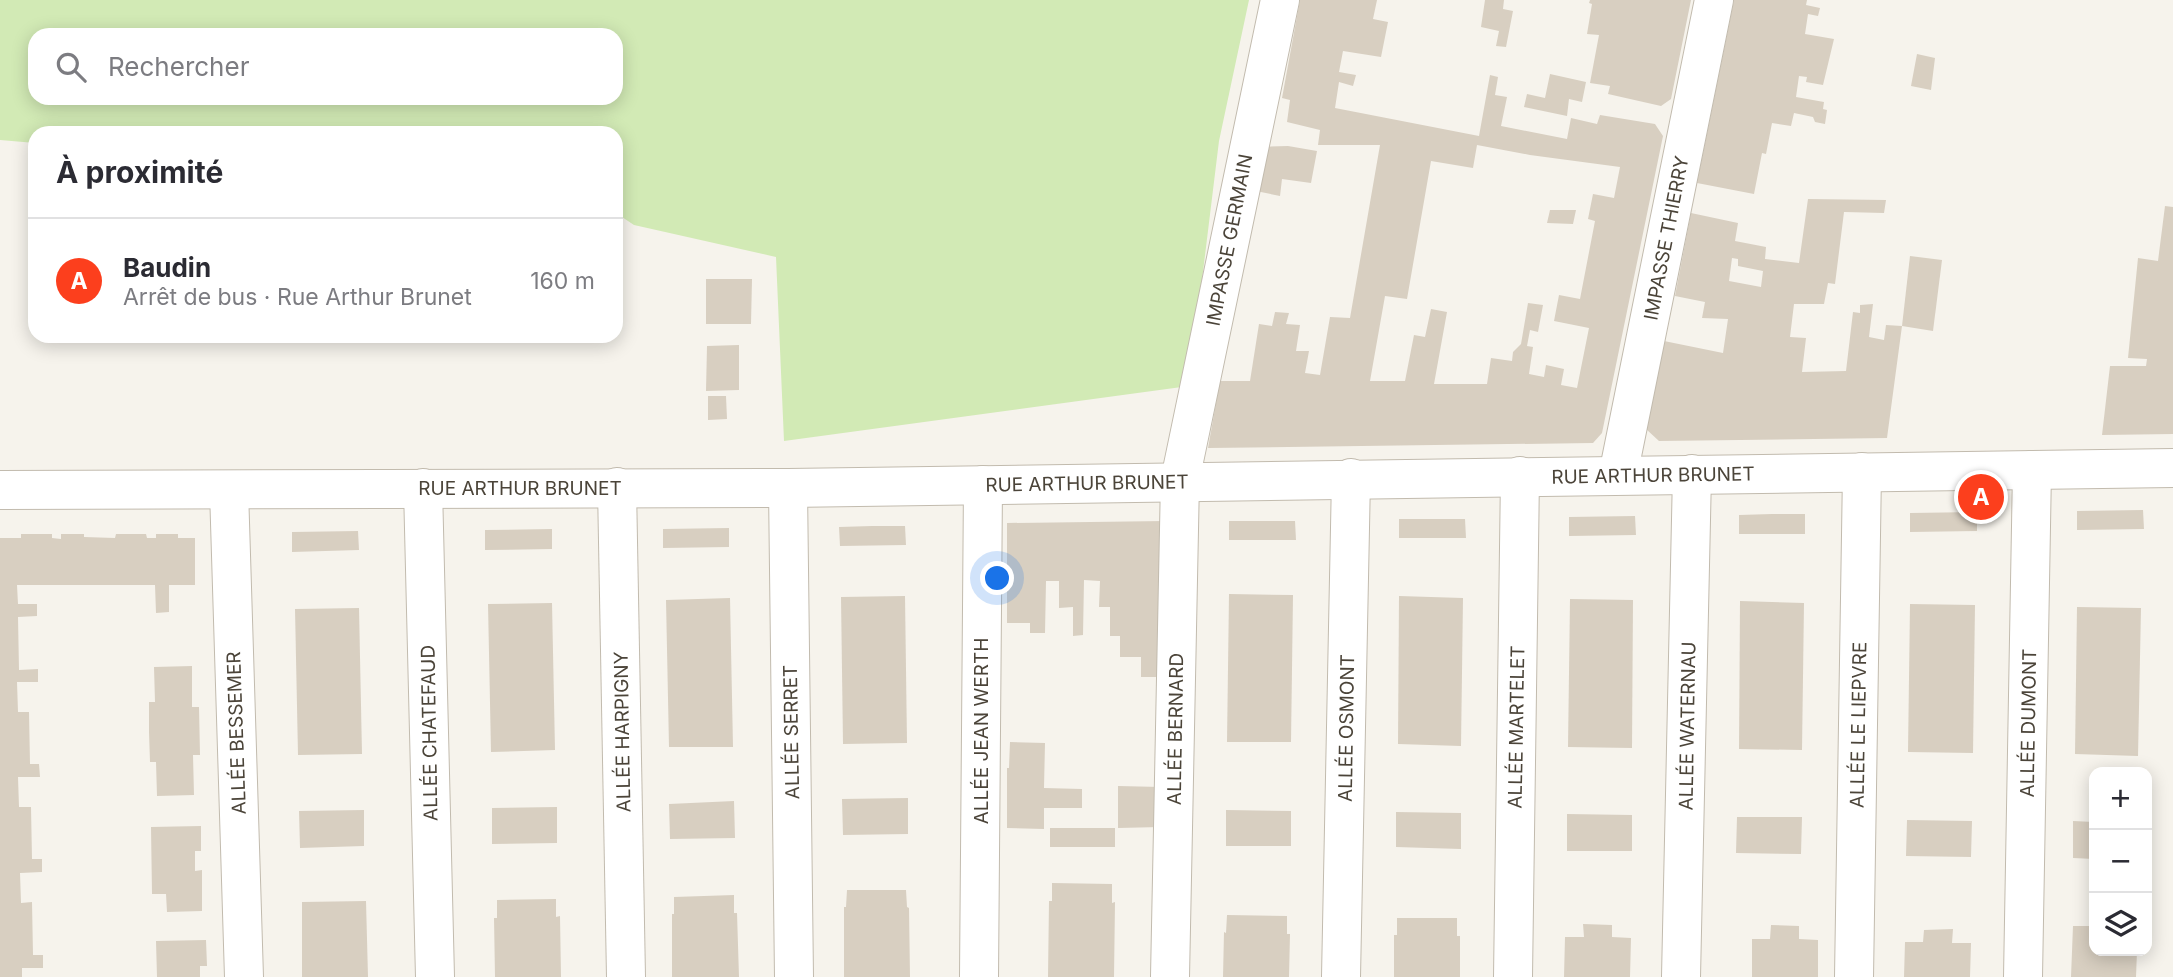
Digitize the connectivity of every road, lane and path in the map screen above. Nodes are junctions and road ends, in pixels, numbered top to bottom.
1 (1280, 0) edge
2 (1714, 0) edge
3 (2173, 468) edge
4 (2032, 470) junction
5 (1862, 472) junction
6 (1692, 474) junction
7 (1618, 475) junction
8 (1520, 476) junction
9 (1351, 478) junction
10 (1181, 480) junction
11 (983, 485) junction
12 (617, 487) junction
13 (423, 488) junction
14 (788, 488) junction
15 (0, 490) edge
16 (229, 490) junction
17 (244, 977) edge
18 (435, 977) edge
19 (626, 977) edge
20 (794, 977) edge
21 (979, 977) edge
22 (1170, 977) edge
23 (1341, 977) edge
24 (1513, 977) edge
25 (1681, 977) edge
26 (1854, 977) edge
27 (2023, 977) edge

1 - 10 street, IMPASSE GERMAIN
2 - 7 street, IMPASSE THIERRY
3 - 4 street, RUE ARTHUR BRUNET
4 - 5 street, RUE ARTHUR BRUNET
4 - 27 street, ALLÉE DUMONT
5 - 6 street, RUE ARTHUR BRUNET
5 - 26 street, ALLÉE LE LIEPVRE
6 - 7 street, RUE ARTHUR BRUNET
6 - 25 street, ALLÉE WATERNAU
7 - 8 street, RUE ARTHUR BRUNET
8 - 9 street, RUE ARTHUR BRUNET
8 - 24 street, ALLÉE MARTELET
9 - 10 street, RUE ARTHUR BRUNET
9 - 23 street, ALLÉE OSMONT
10 - 11 street, RUE ARTHUR BRUNET
10 - 22 street, ALLÉE BERNARD
11 - 14 street, RUE ARTHUR BRUNET
11 - 21 street, ALLÉE JEAN WERTH
12 - 13 street, RUE ARTHUR BRUNET
12 - 14 street, RUE ARTHUR BRUNET
12 - 19 street, ALLÉE HARPIGNY
13 - 16 street, RUE ARTHUR BRUNET
13 - 18 street, ALLÉE CHATEFAUD
14 - 20 street, ALLÉE SERRET
15 - 16 street, RUE ARTHUR BRUNET
16 - 17 street, ALLÉE BESSEMER

